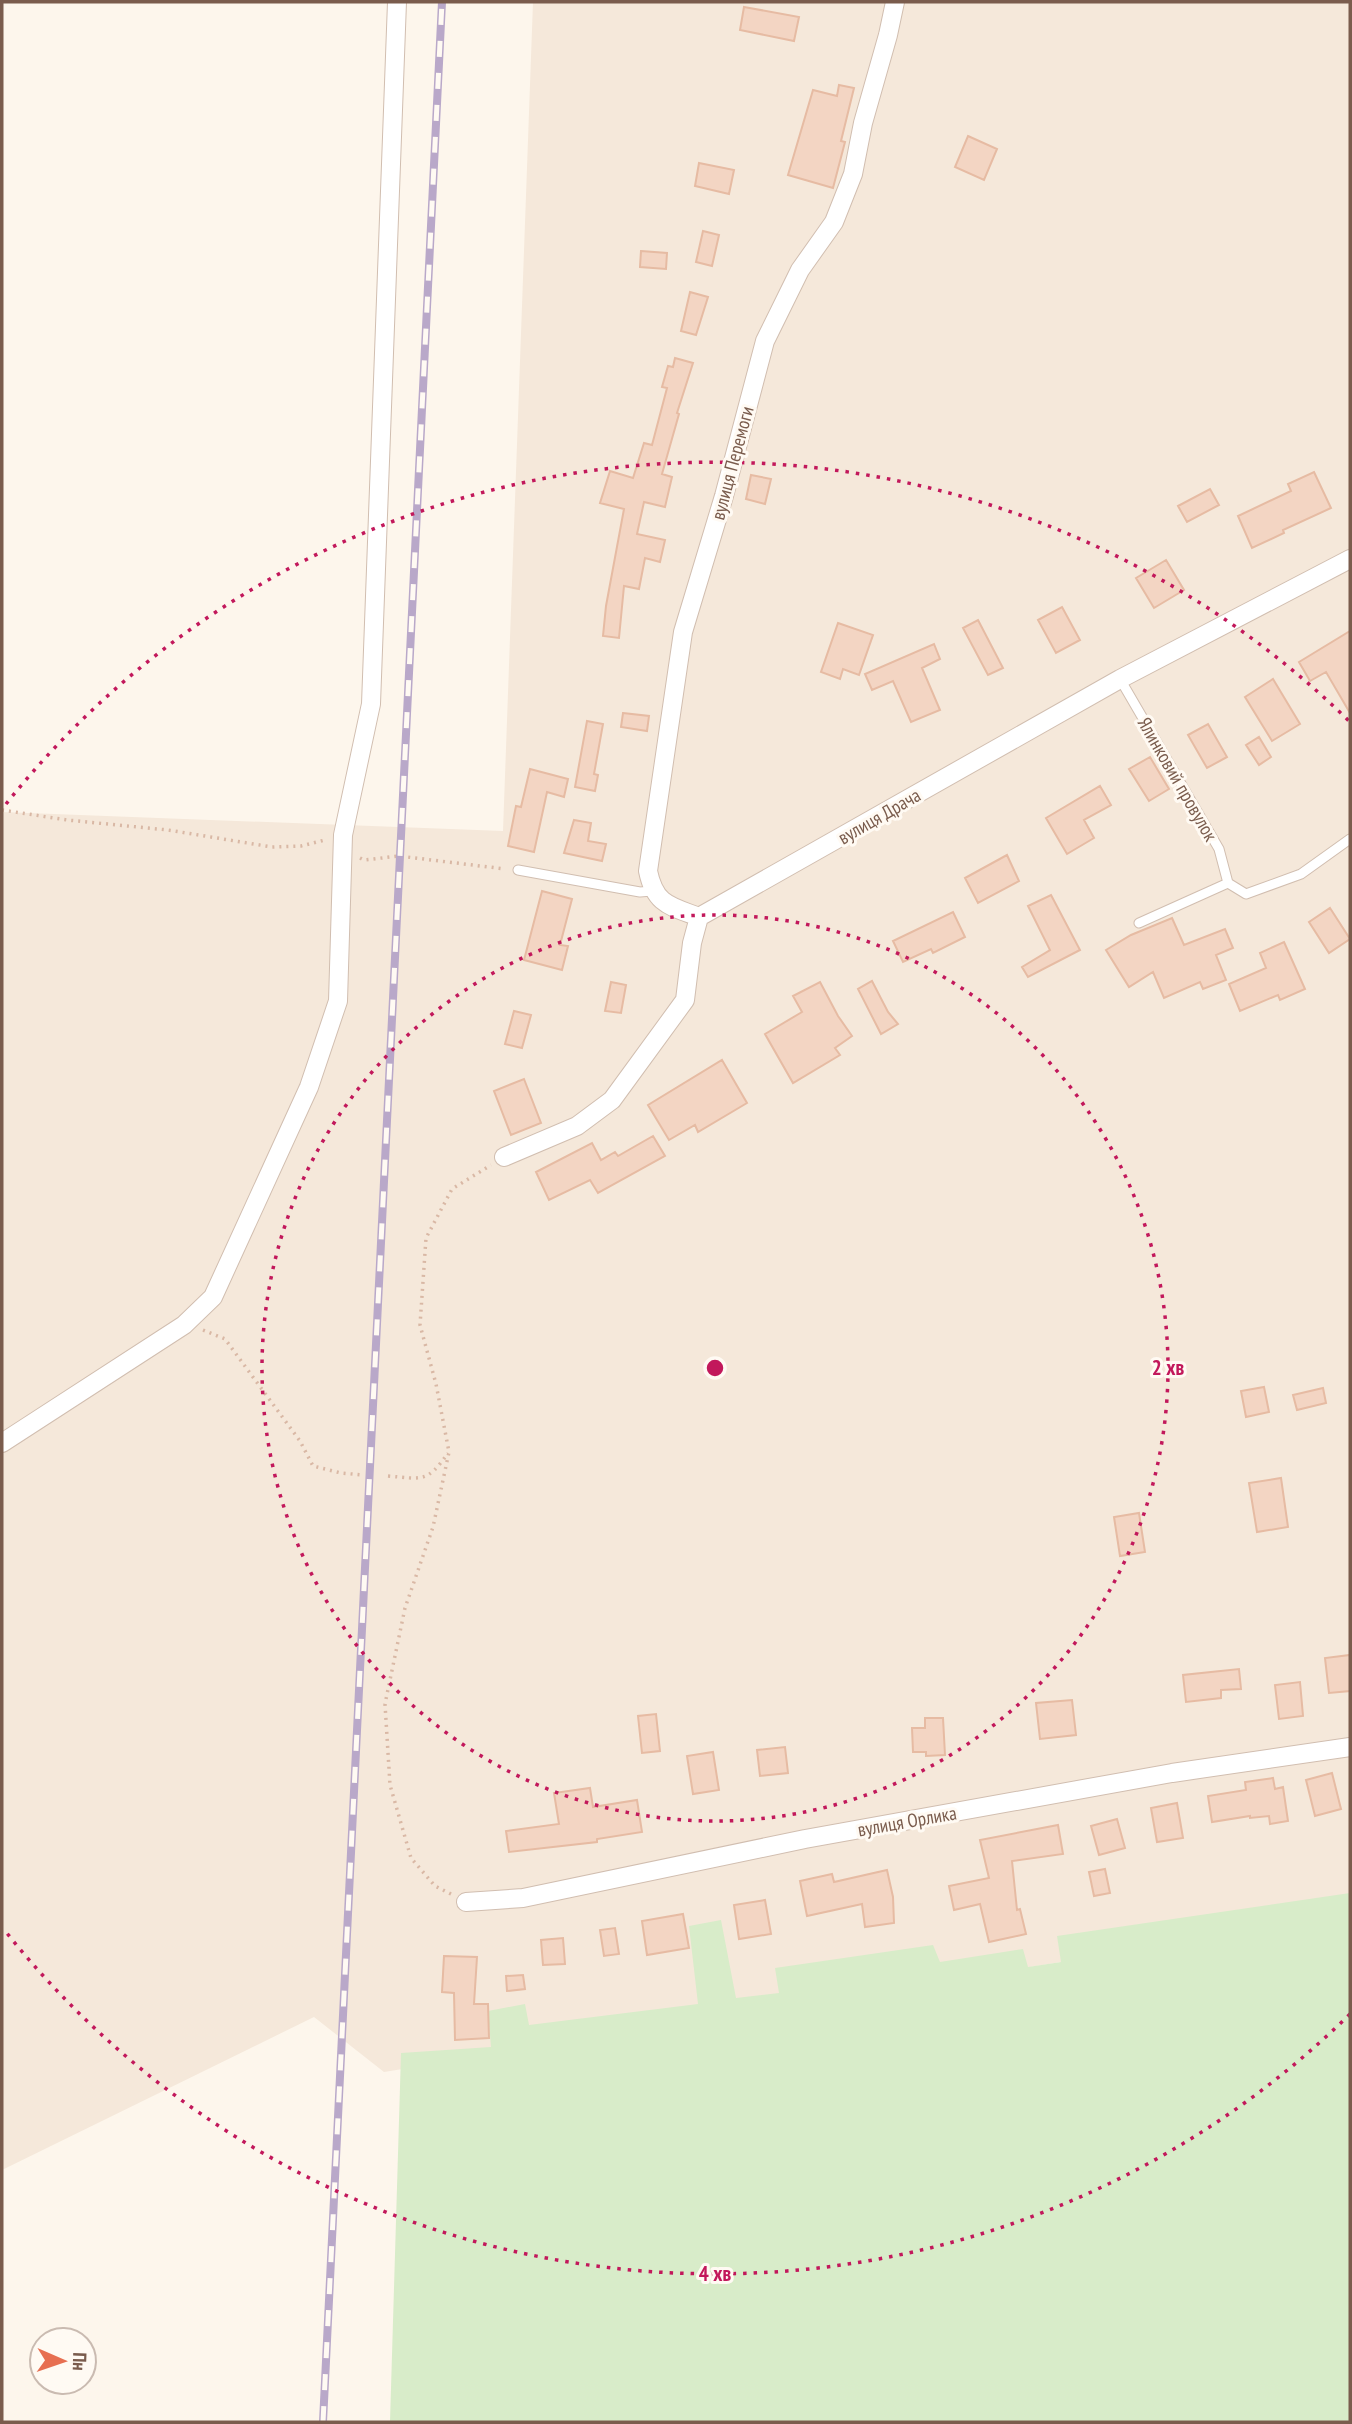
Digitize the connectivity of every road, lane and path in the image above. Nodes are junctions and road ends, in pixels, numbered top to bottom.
1 (397, 2) edge
2 (895, 2) edge
3 (1350, 559) edge
4 (1120, 679) junction
5 (2, 810) edge
6 (1350, 839) edge
7 (344, 843) junction
8 (518, 870) joint
9 (1228, 883) junction
10 (652, 891) junction
11 (699, 917) junction
12 (1139, 923) dead end
13 (504, 1157) joint
14 (184, 1325) junction
15 (2, 1443) edge
16 (449, 1452) junction
17 (363, 1475) dead end
18 (388, 1476) dead end
19 (1350, 1747) edge
20 (466, 1902) joint

1 - 7 street
2 - 10 street, вулиця Перемоги
3 - 4 street, вулиця Драча
4 - 9 lane, Ялинковий провулок
4 - 11 street, вулиця Драча
5 - 7 path
6 - 9 lane
7 - 8 path
7 - 14 street
8 - 10 lane
9 - 12 lane
10 - 11 street
11 - 13 street
13 - 16 path
14 - 15 street
14 - 17 path
16 - 18 path
16 - 20 path
19 - 20 street, вулиця Орлика

